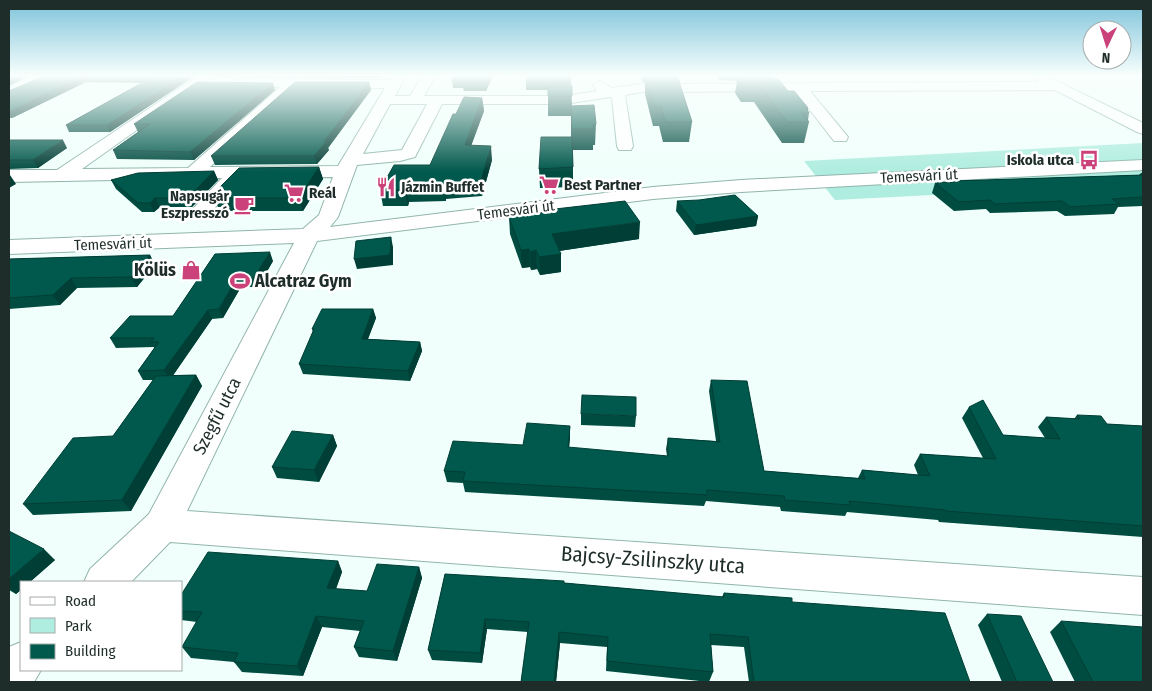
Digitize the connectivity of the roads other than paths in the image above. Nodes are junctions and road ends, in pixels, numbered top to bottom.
1 (169, 107) edge
2 (266, 107) edge
3 (381, 107) edge
4 (433, 107) edge
5 (620, 107) edge
6 (812, 107) edge
7 (1099, 107) edge
8 (1143, 129) edge
9 (840, 137) dead end
10 (625, 146) dead end
11 (347, 165) junction
12 (1143, 165) edge
13 (238, 173) junction
14 (192, 174) junction
15 (62, 175) junction
16 (9, 176) edge
17 (200, 212) dead end
18 (308, 235) junction
19 (9, 247) edge
20 (162, 524) junction
21 (105, 581) edge
22 (1143, 596) edge
23 (20, 665) edge
24 (9, 676) edge

1 - 15 street
2 - 14 street
3 - 11 street
4 - 11 street
5 - 10 street
6 - 9 street
7 - 8 street
11 - 13 street
11 - 18 street
12 - 18 street, Temesvári út
13 - 14 street
13 - 17 street
14 - 15 street
15 - 16 street
18 - 19 street, Temesvári út
18 - 20 street, Szegfű utca
20 - 21 street, Szegfű utca
20 - 22 street, Bajcsy-Zsilinszky utca
23 - 24 street

